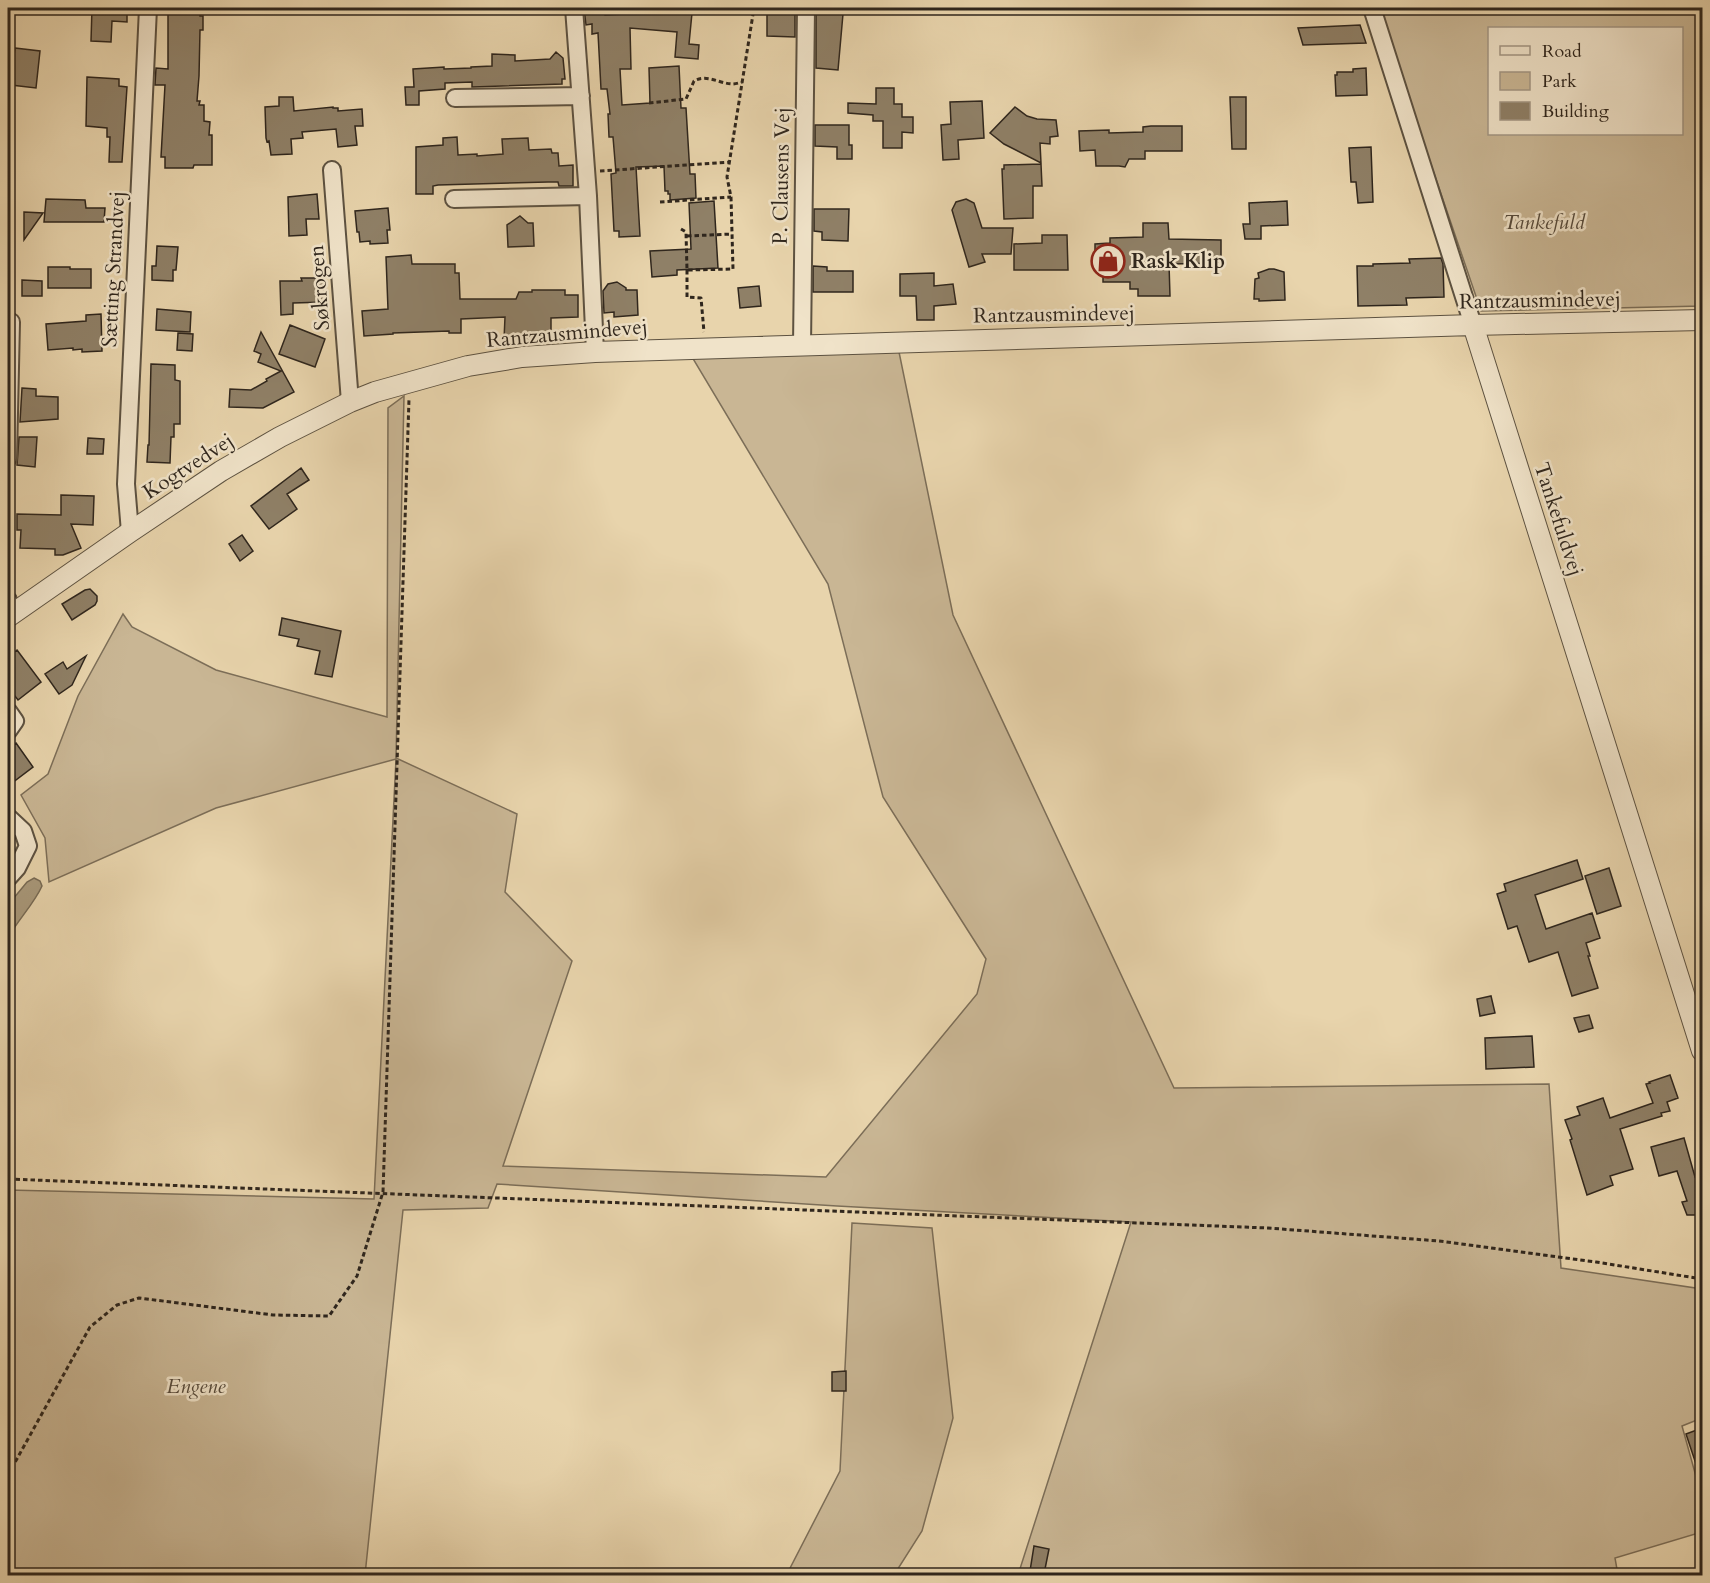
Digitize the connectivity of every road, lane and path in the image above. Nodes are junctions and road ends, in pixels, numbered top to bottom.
1 (148, 8) edge
2 (574, 8) edge
3 (754, 8) edge
4 (806, 8) edge
5 (1371, 8) edge
6 (742, 82) junction
7 (581, 96) junction
8 (455, 98) dead end
9 (649, 103) dead end
10 (730, 162) junction
11 (332, 170) dead end
12 (586, 172) junction
13 (588, 196) junction
14 (730, 197) junction
15 (454, 199) dead end
16 (660, 202) dead end
17 (681, 229) dead end
18 (732, 234) junction
19 (687, 236) junction
20 (687, 270) junction
21 (1702, 320) edge
22 (8, 322) edge
23 (1473, 325) junction
24 (802, 346) junction
25 (705, 349) junction
26 (595, 352) junction
27 (410, 383) junction
28 (350, 402) junction
29 (8, 458) edge
30 (130, 532) junction
31 (8, 611) edge
32 (8, 711) edge
33 (8, 731) edge
34 (8, 817) edge
35 (8, 878) edge
36 (1702, 1047) edge
37 (8, 1179) edge
38 (383, 1192) junction
39 (1702, 1279) edge
40 (8, 1475) edge

1 - 30 street, Sætting Strandvej
2 - 7 street
3 - 6 path
4 - 24 street, P. Clausens Vej
5 - 23 street, Tankefuldvej
6 - 9 path
6 - 10 path
7 - 8 street
7 - 12 street
10 - 12 path
10 - 14 path
11 - 28 street, Søkrogen
12 - 13 street
13 - 15 street
13 - 26 street
14 - 16 path
14 - 18 path
17 - 19 path
18 - 19 path
18 - 20 path
19 - 20 path
20 - 25 path
21 - 23 street, Rantzausmindevej
22 - 29 street
23 - 24 street, Rantzausmindevej
23 - 36 street, Tankefuldvej
24 - 25 street, Rantzausmindevej
25 - 26 street, Rantzausmindevej
26 - 27 street, Rantzausmindevej
27 - 28 street, Kogtvedvej
27 - 38 path
28 - 30 street, Kogtvedvej
30 - 31 street, Kogtvedvej
32 - 33 street
34 - 35 street
37 - 38 path
38 - 39 path
38 - 40 path

